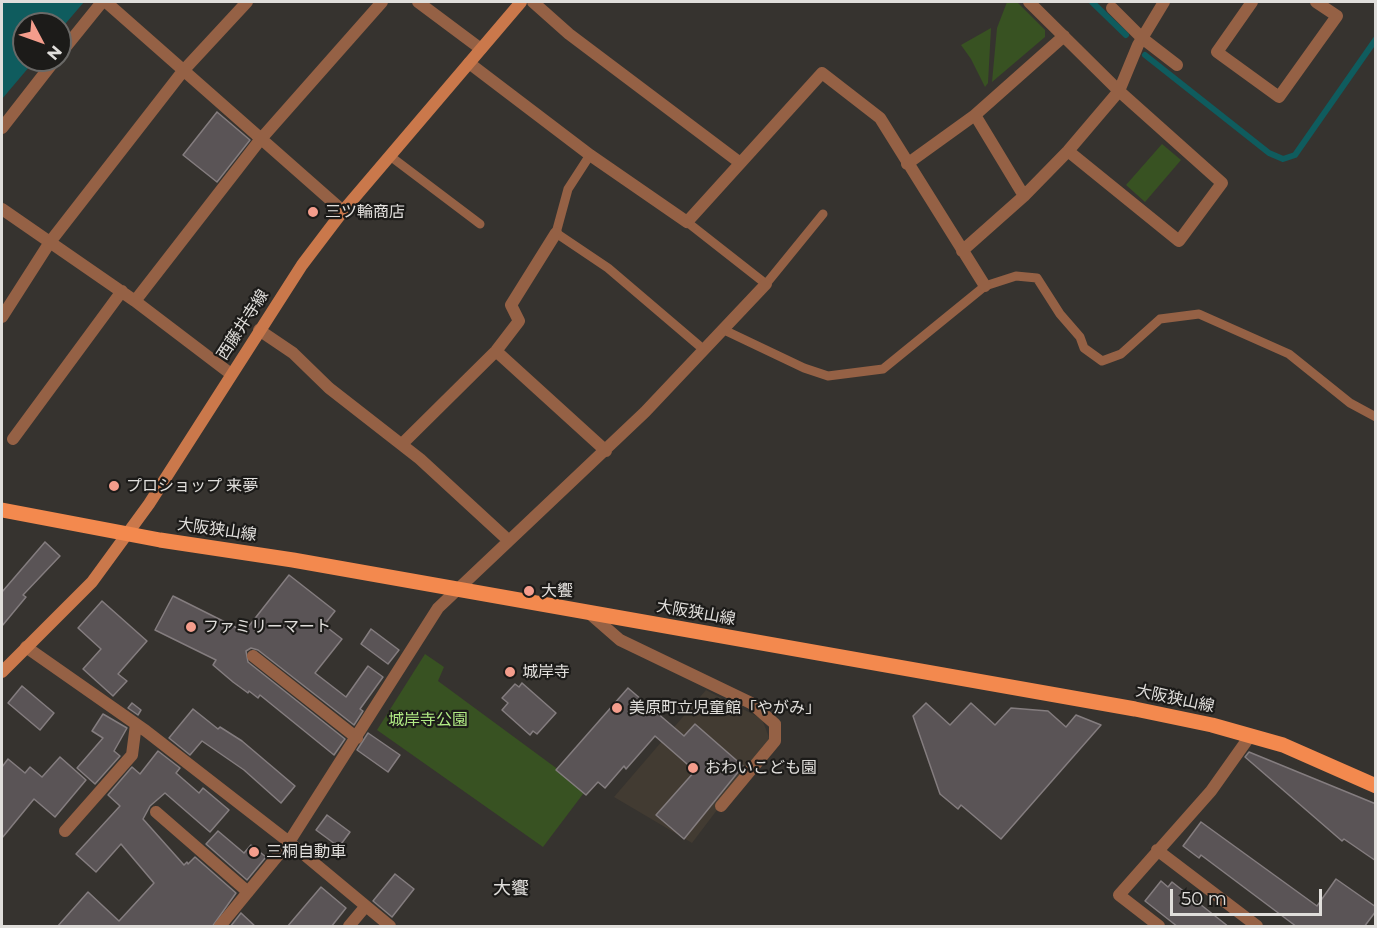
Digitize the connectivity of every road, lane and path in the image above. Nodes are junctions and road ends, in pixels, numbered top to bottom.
1 (102, 2) edge
2 (106, 2) edge
3 (247, 2) edge
4 (382, 2) edge
5 (418, 2) edge
6 (520, 2) edge
7 (533, 2) edge
8 (1029, 2) edge
9 (1164, 2) edge
10 (1252, 2) edge
11 (1316, 2) edge
12 (1112, 8) dead end
13 (1064, 36) junction
14 (1142, 38) junction
15 (72, 39) edge
16 (481, 49) junction
17 (470, 63) junction
18 (1177, 64) dead end
19 (183, 71) junction
20 (46, 72) edge
21 (1119, 91) junction
22 (975, 115) junction
23 (2, 128) edge
24 (260, 140) junction
25 (1068, 151) junction
26 (590, 155) junction
27 (390, 156) junction
28 (739, 162) junction
29 (908, 164) junction
30 (1024, 196) junction
31 (2, 209) edge
32 (343, 211) junction
33 (823, 214) dead end
34 (687, 222) junction
35 (480, 224) dead end
36 (556, 232) junction
37 (50, 242) junction
38 (962, 250) junction
39 (766, 284) junction
40 (985, 286) junction
41 (122, 291) junction
42 (135, 300) junction
43 (2, 317) edge
44 (722, 329) junction
45 (259, 330) junction
46 (703, 349) junction
47 (496, 351) junction
48 (231, 374) junction
49 (1376, 417) edge
50 (13, 439) dead end
51 (402, 444) junction
52 (606, 451) junction
53 (2, 510) edge
54 (128, 534) junction
55 (508, 540) junction
56 (454, 589) junction
57 (590, 613) junction
58 (26, 648) junction
59 (253, 656) dead end
60 (2, 672) edge
61 (136, 724) junction
62 (1250, 736) junction
63 (357, 738) junction
64 (1374, 783) edge
65 (721, 806) dead end
66 (156, 812) dead end
67 (66, 831) dead end
68 (289, 842) junction
69 (1157, 849) junction
70 (248, 892) junction
71 (364, 906) junction
72 (219, 927) edge
73 (349, 927) edge
74 (390, 927) edge
75 (1158, 927) edge
76 (1257, 927) edge

1 - 15 street
2 - 19 street
3 - 19 street
4 - 24 street
5 - 16 street
6 - 16 main road, 西藤井寺線
7 - 28 street
8 - 13 street
9 - 14 street
10 - 11 street
12 - 14 street
13 - 21 street
13 - 22 street
14 - 18 street
14 - 21 street
16 - 17 main road, 西藤井寺線
17 - 26 street
17 - 27 main road, 西藤井寺線
19 - 24 street
19 - 37 street
20 - 23 street
21 - 25 street
21 - 25 street
22 - 29 street
22 - 30 street
24 - 32 street
24 - 42 street
25 - 30 street
26 - 34 street
26 - 36 lane
27 - 32 main road, 西藤井寺線
27 - 35 lane
28 - 29 street
28 - 34 street
29 - 38 street
30 - 38 street
31 - 37 street
32 - 45 main road, 西藤井寺線
33 - 39 lane
34 - 39 lane
36 - 46 lane
36 - 47 street
37 - 41 street
37 - 43 street
38 - 40 street
39 - 44 street
40 - 44 lane
40 - 49 lane
41 - 42 street
41 - 50 street
42 - 48 street
44 - 46 street
45 - 48 main road, 西藤井寺線
45 - 51 street
46 - 52 street
47 - 51 street
47 - 52 street
48 - 54 main road, 西藤井寺線
51 - 55 street
52 - 55 street
53 - 54 main road, 大阪狭山線
54 - 56 main road, 大阪狭山線
54 - 58 main road, 西藤井寺線
55 - 56 street
56 - 57 main road, 大阪狭山線
56 - 63 street
57 - 62 main road, 大阪狭山線
57 - 65 street
58 - 60 main road, 西藤井寺線
58 - 61 street
59 - 63 street
61 - 67 street
61 - 68 street
62 - 64 main road, 大阪狭山線
62 - 69 street
63 - 68 street
66 - 70 street
68 - 70 street
68 - 71 street
69 - 75 street
69 - 76 street
70 - 72 street
71 - 73 street
71 - 74 street

